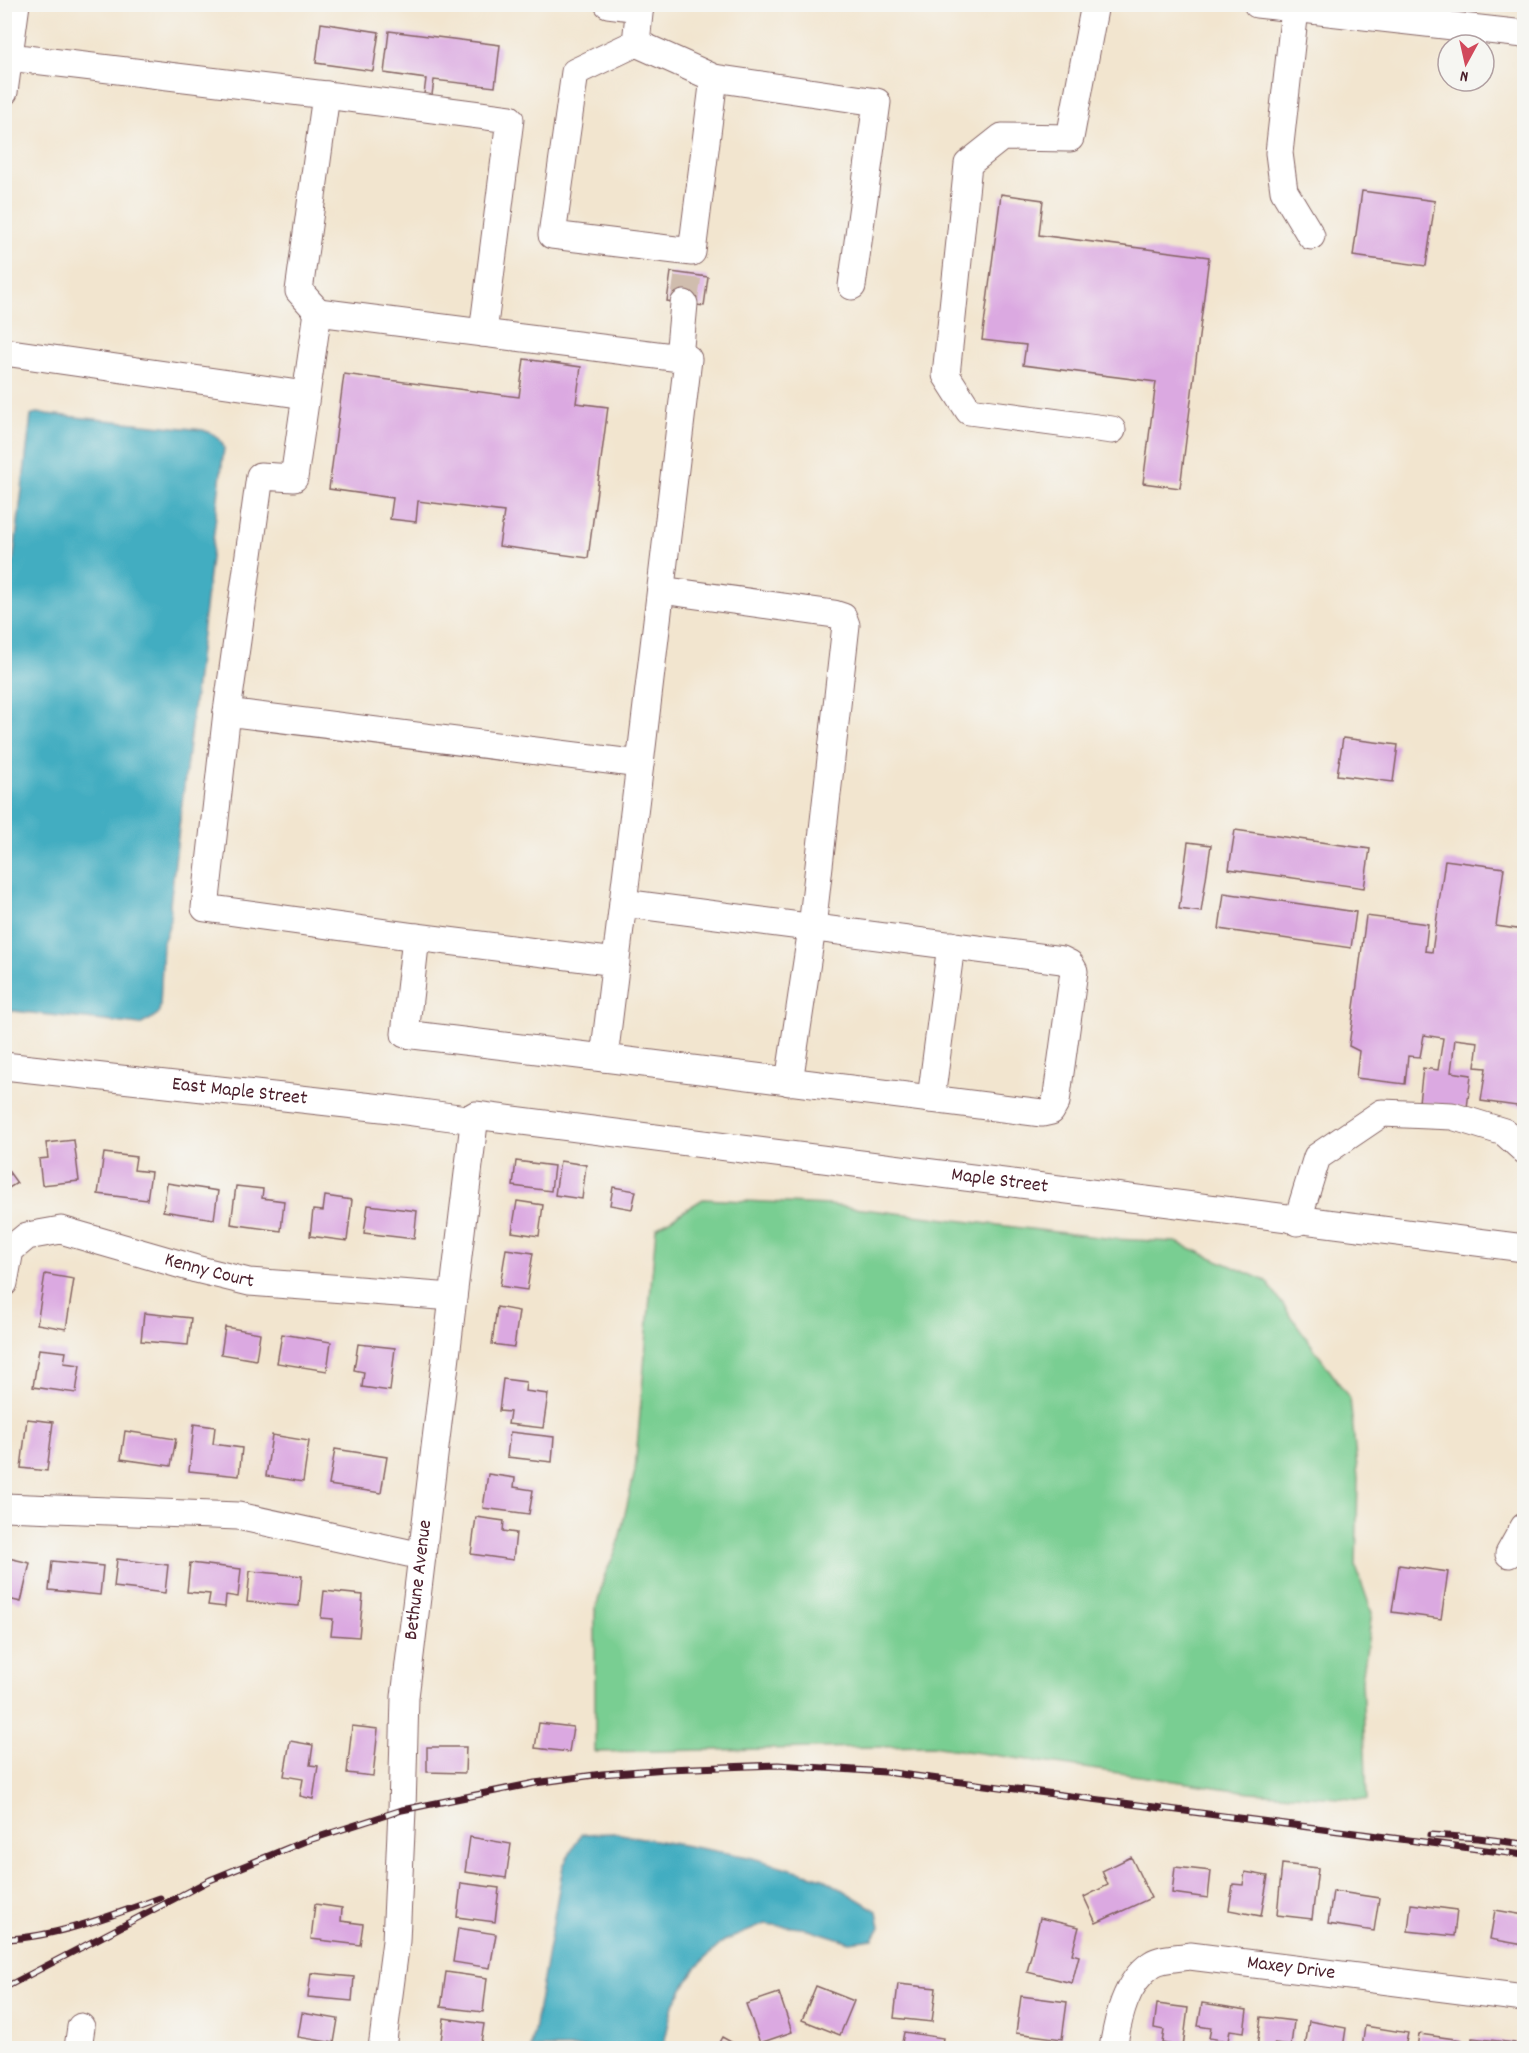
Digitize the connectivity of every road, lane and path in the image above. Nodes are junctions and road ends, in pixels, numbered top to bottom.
1 (16, 4) edge
2 (608, 4) edge
3 (1095, 4) edge
4 (1263, 5) edge
5 (640, 6) edge
6 (1295, 9) junction
7 (1524, 34) edge
8 (636, 43) junction
9 (9, 57) junction
10 (714, 78) junction
11 (4, 92) edge
12 (326, 95) junction
13 (1311, 236) dead end
14 (852, 286) dead end
15 (684, 304) tunnel mouth
16 (318, 312) junction
17 (483, 333) junction
18 (4, 352) edge
19 (679, 357) junction
20 (305, 395) junction
21 (1112, 430) dead end
22 (661, 590) junction
23 (227, 712) junction
24 (640, 765) junction
25 (623, 903) junction
26 (812, 927) junction
27 (416, 937) junction
28 (951, 945) junction
29 (616, 962) junction
30 (604, 1058) junction
31 (4, 1066) edge
32 (789, 1082) junction
33 (931, 1099) junction
34 (475, 1117) junction
35 (1524, 1150) edge
36 (1298, 1221) junction
37 (1524, 1248) edge
38 (4, 1282) edge
39 (453, 1297) junction
40 (4, 1507) edge
41 (1524, 1527) edge
42 (1509, 1554) dead end
43 (422, 1556) junction
44 (1524, 1998) edge
45 (382, 2049) edge
46 (1113, 2049) edge

1 - 9 street
2 - 5 street
3 - 21 street
4 - 6 street
5 - 8 street
6 - 7 street
6 - 13 street
8 - 10 street
8 - 10 street
9 - 11 street
9 - 12 street
10 - 14 street
12 - 16 street
12 - 17 street
15 - 19 street
16 - 17 street
16 - 20 street
17 - 19 street
18 - 20 street
19 - 22 street
20 - 23 street
22 - 24 street
22 - 26 street
23 - 24 street
23 - 27 street
24 - 25 street
25 - 26 street
25 - 29 street
26 - 28 street
26 - 32 street
27 - 29 street
27 - 30 street
28 - 33 street
28 - 33 street
29 - 30 street
30 - 32 street
31 - 34 street, East Maple Street
32 - 33 street
34 - 36 street, Maple Street
34 - 39 street, Bethune Avenue
35 - 36 street
36 - 37 street, Maple Street
38 - 39 street, Kenny Court
39 - 43 street, Bethune Avenue
40 - 43 street
41 - 42 street
43 - 45 street, Bethune Avenue
44 - 46 street, Maxey Drive

